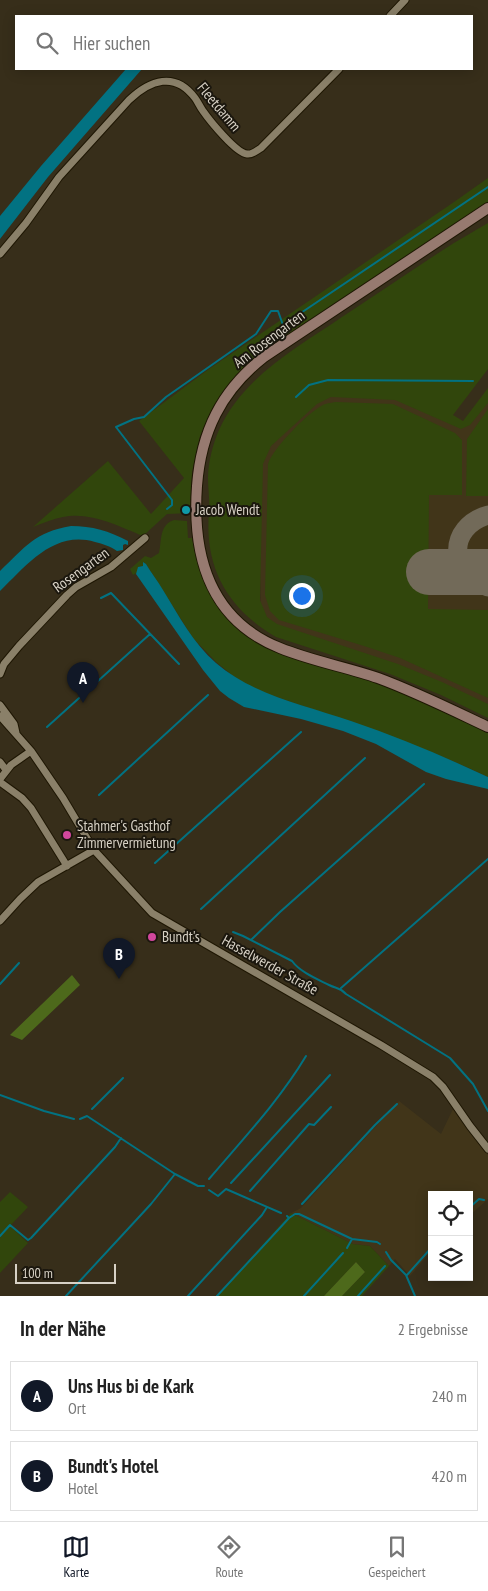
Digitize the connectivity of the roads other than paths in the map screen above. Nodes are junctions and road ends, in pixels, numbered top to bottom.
1 (405, 0) edge
2 (391, 15) edge
3 (338, 70) edge
4 (488, 208) edge
5 (0, 254) edge
6 (145, 538) dead end
7 (0, 674) edge
8 (0, 705) edge
9 (0, 716) edge
10 (488, 727) edge
11 (16, 733) junction
12 (31, 751) junction
13 (0, 762) edge
14 (6, 770) junction
15 (0, 781) edge
16 (94, 850) junction
17 (67, 866) junction
18 (0, 920) edge
19 (488, 1149) edge

1 - 2 street
3 - 5 street, Fleetdamm
4 - 10 main road, Am Rosengarten
6 - 7 street, Rosengarten
8 - 11 street
9 - 11 street, Hasselwerder Straße
11 - 12 street, Hasselwerder Straße
12 - 14 street
12 - 16 street, Hasselwerder Straße
13 - 14 street
14 - 15 street
15 - 17 street
16 - 17 street
16 - 19 street, Hasselwerder Straße
17 - 18 street

